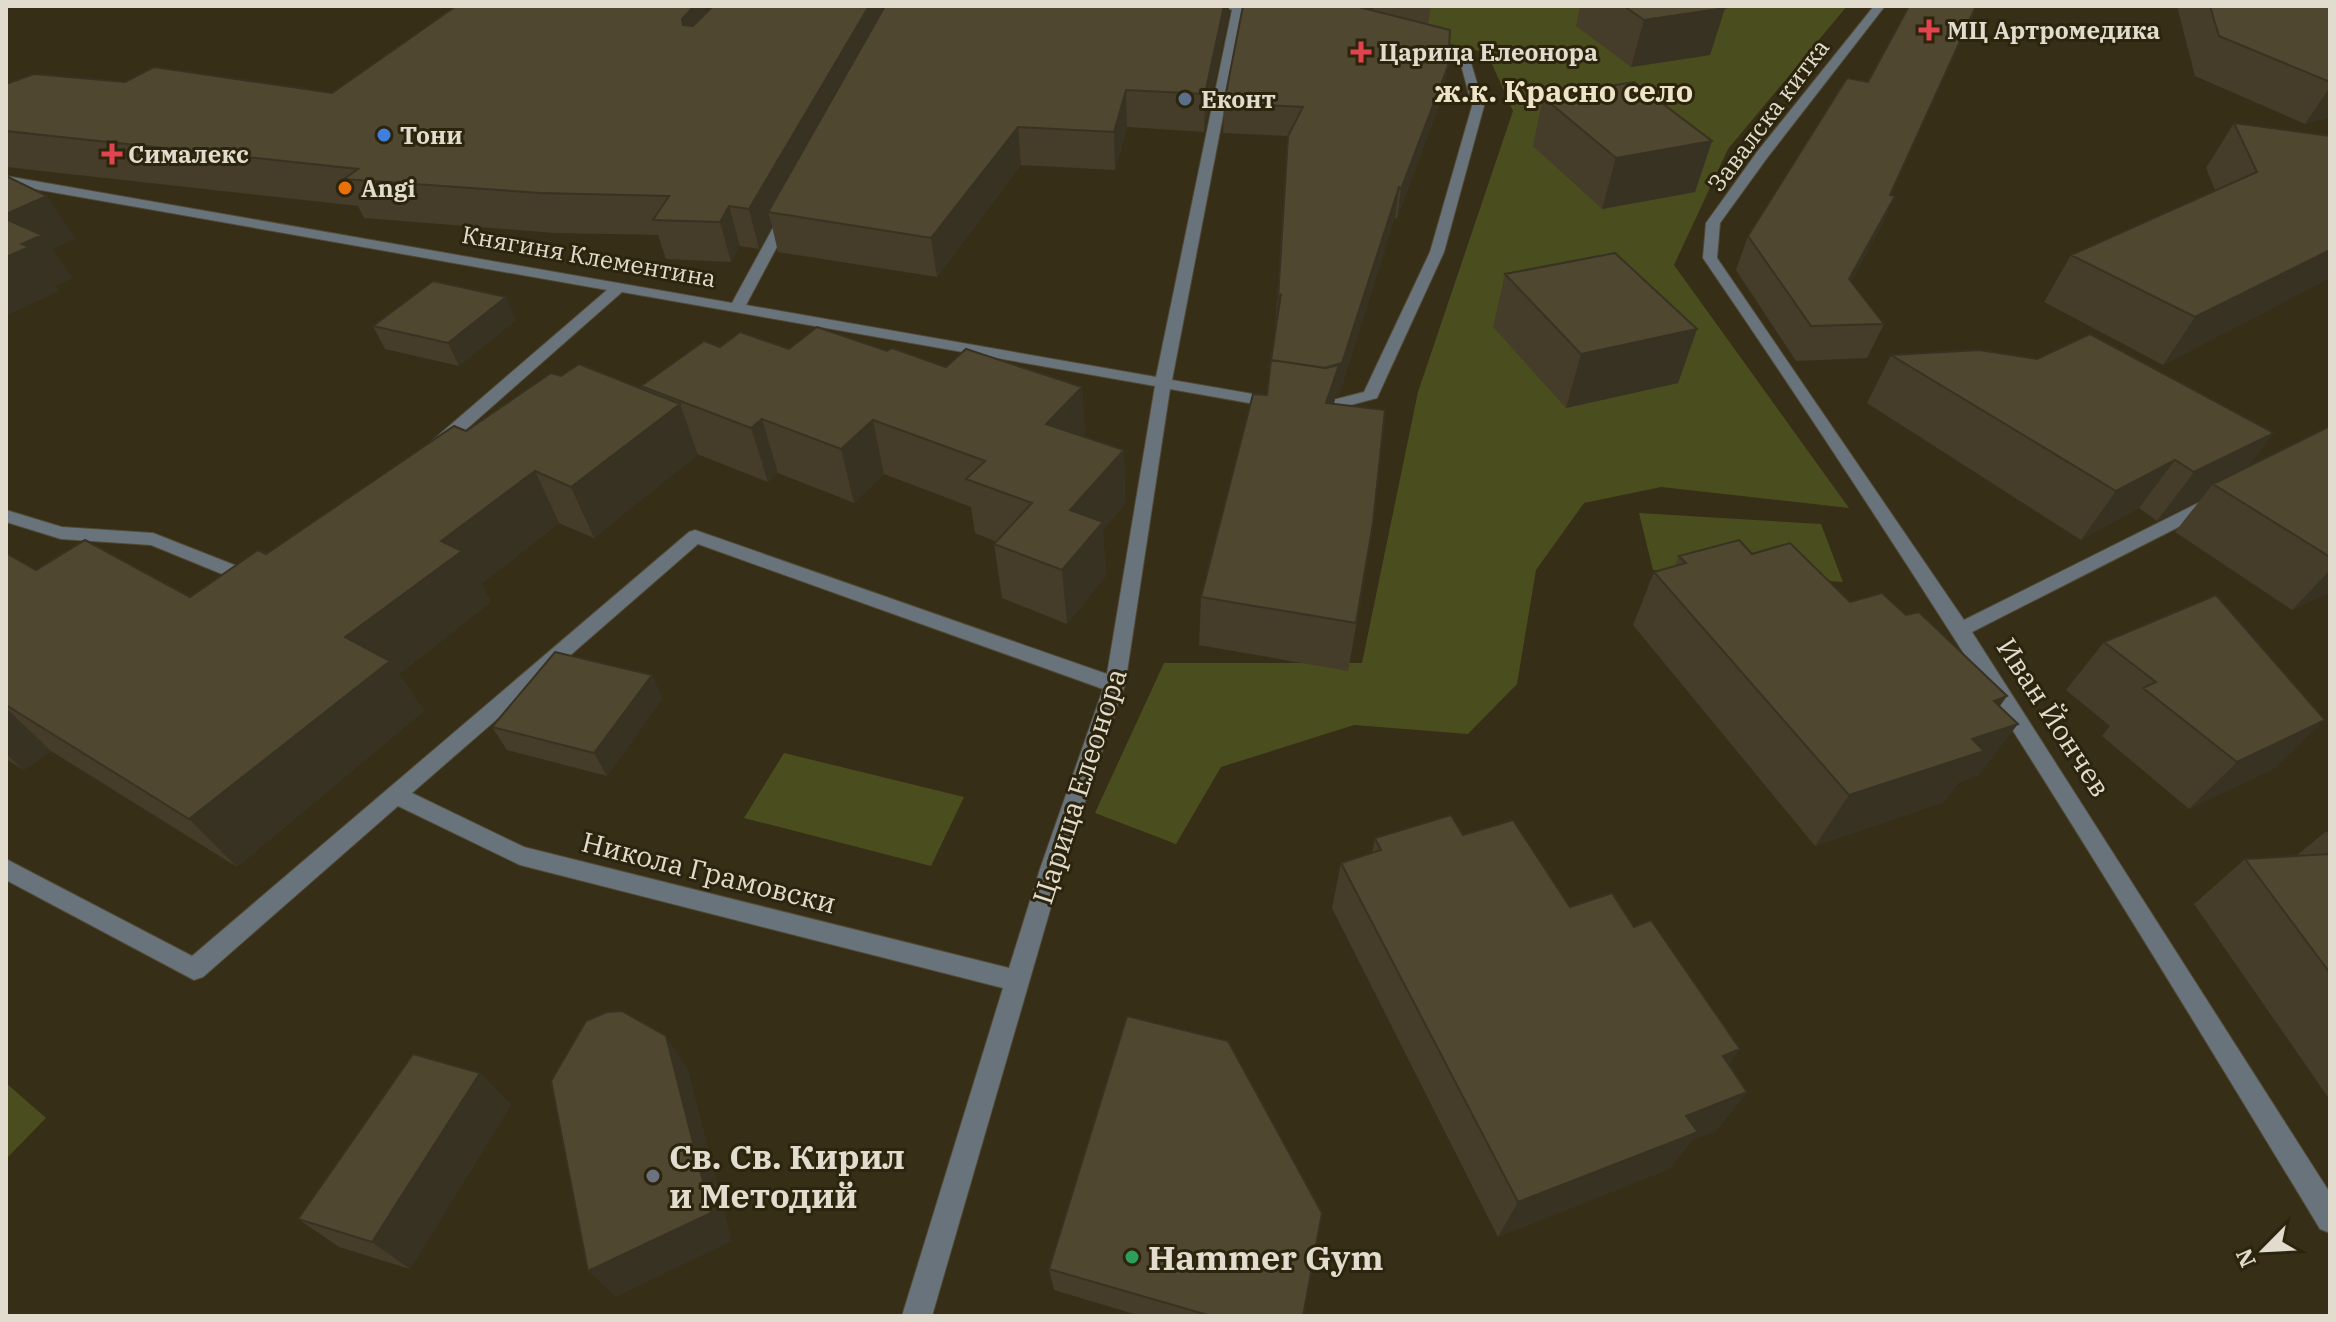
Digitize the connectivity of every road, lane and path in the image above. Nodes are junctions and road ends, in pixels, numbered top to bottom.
1 (1880, 6) edge
2 (1233, 7) edge
3 (1281, 15) edge
4 (1405, 40) edge
5 (6, 180) edge
6 (796, 198) edge
7 (1710, 258) joint
8 (619, 287) junction
9 (737, 308) junction
10 (1163, 384) junction
11 (420, 460) edge
12 (2221, 498) edge
13 (6, 516) edge
14 (270, 560) edge
15 (1960, 630) junction
16 (1115, 685) junction
17 (395, 795) junction
18 (6, 869) edge
19 (1018, 981) junction
20 (2330, 1219) edge
21 (917, 1316) edge

1 - 7 street, Завалска китка
2 - 3 street
2 - 10 street, Царица Елеонора
4 - 10 street, Княгиня Клементина
5 - 8 street, Княгиня Клементина
6 - 9 street
7 - 15 street, Иван Йончев
8 - 9 street, Княгиня Клементина
8 - 11 street
9 - 10 street, Княгиня Клементина
10 - 16 street, Царица Елеонора
12 - 15 street
13 - 14 street
15 - 20 street, Иван Йончев
16 - 17 street
16 - 19 street, Царица Елеонора
17 - 18 street
17 - 19 street, Никола Грамовски
19 - 21 street, Царица Елеонора

